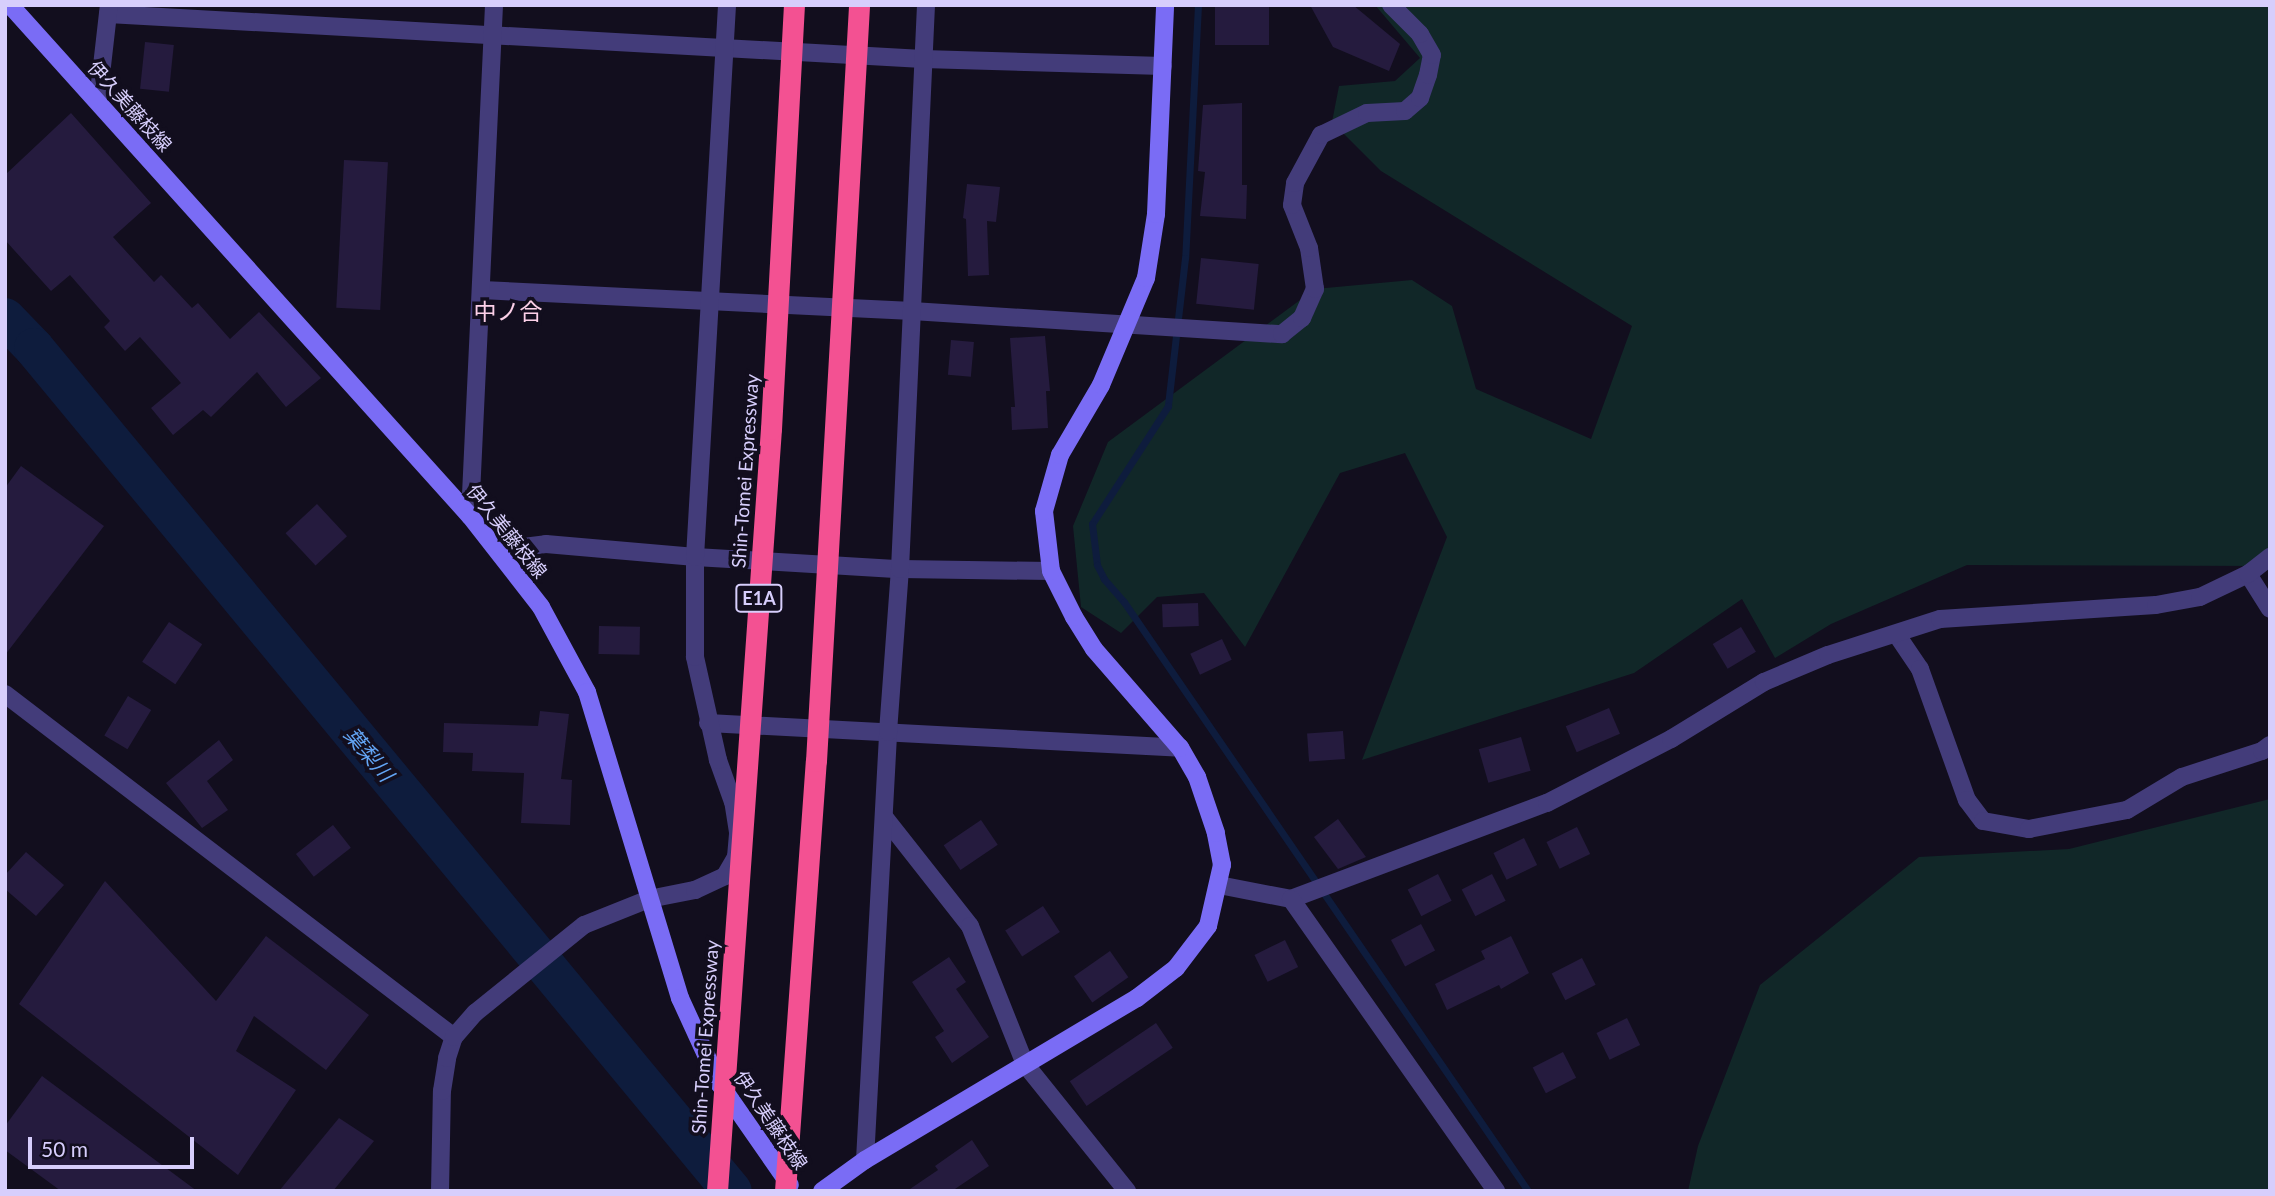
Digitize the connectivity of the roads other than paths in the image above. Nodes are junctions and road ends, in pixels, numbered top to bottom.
1 (10, 5) edge
2 (494, 5) edge
3 (727, 5) edge
4 (794, 5) edge
5 (859, 5) edge
6 (926, 5) edge
7 (1165, 5) edge
8 (1391, 5) edge
9 (109, 10) edge
10 (492, 37) junction
11 (726, 49) junction
12 (923, 59) junction
13 (1163, 66) junction
14 (98, 101) junction
15 (482, 290) junction
16 (710, 301) junction
17 (912, 311) junction
18 (1129, 324) junction
19 (470, 516) junction
20 (498, 550) junction
21 (695, 557) junction
22 (2270, 557) edge
23 (900, 569) junction
24 (1051, 571) junction
25 (2248, 574) junction
26 (2270, 609) edge
27 (1897, 635) junction
28 (5, 694) edge
29 (708, 723) junction
30 (888, 732) junction
31 (2270, 745) edge
32 (1180, 748) junction
33 (885, 818) junction
34 (1219, 885) junction
35 (1291, 899) junction
36 (649, 900) junction
37 (454, 1037) junction
38 (1025, 1064) junction
39 (865, 1160) junction
40 (1490, 1188) edge
41 (440, 1191) edge
42 (717, 1191) edge
43 (785, 1191) edge
44 (794, 1191) edge
45 (822, 1191) edge
46 (1127, 1191) edge

1 - 14 street, 伊久美藤枝線
2 - 10 street
3 - 11 street
4 - 42 highway, Shin-Tomei Expressway / E1A, bridge
5 - 43 highway, bridge
6 - 12 street
7 - 13 street
8 - 18 street
9 - 10 street
9 - 14 street
10 - 11 street
10 - 15 street
11 - 12 street
11 - 16 street
12 - 13 street
12 - 17 street
13 - 18 street
14 - 19 street, 伊久美藤枝線
15 - 16 street
15 - 19 street
16 - 17 street
16 - 21 street
17 - 18 street
17 - 23 street
18 - 24 street
19 - 20 street, 伊久美藤枝線
20 - 21 street
20 - 36 street, 伊久美藤枝線
21 - 23 street
21 - 29 street
22 - 25 street
23 - 24 street
23 - 30 street
24 - 32 street
25 - 26 street
25 - 27 street
27 - 31 street
27 - 35 street
28 - 37 street
29 - 30 street
29 - 36 street
30 - 32 street
30 - 33 street
32 - 34 street
33 - 38 street
33 - 39 street
34 - 35 street
34 - 38 street
35 - 40 street
36 - 37 street
36 - 44 street, 伊久美藤枝線
37 - 41 street
38 - 39 street
38 - 46 street
39 - 45 street

